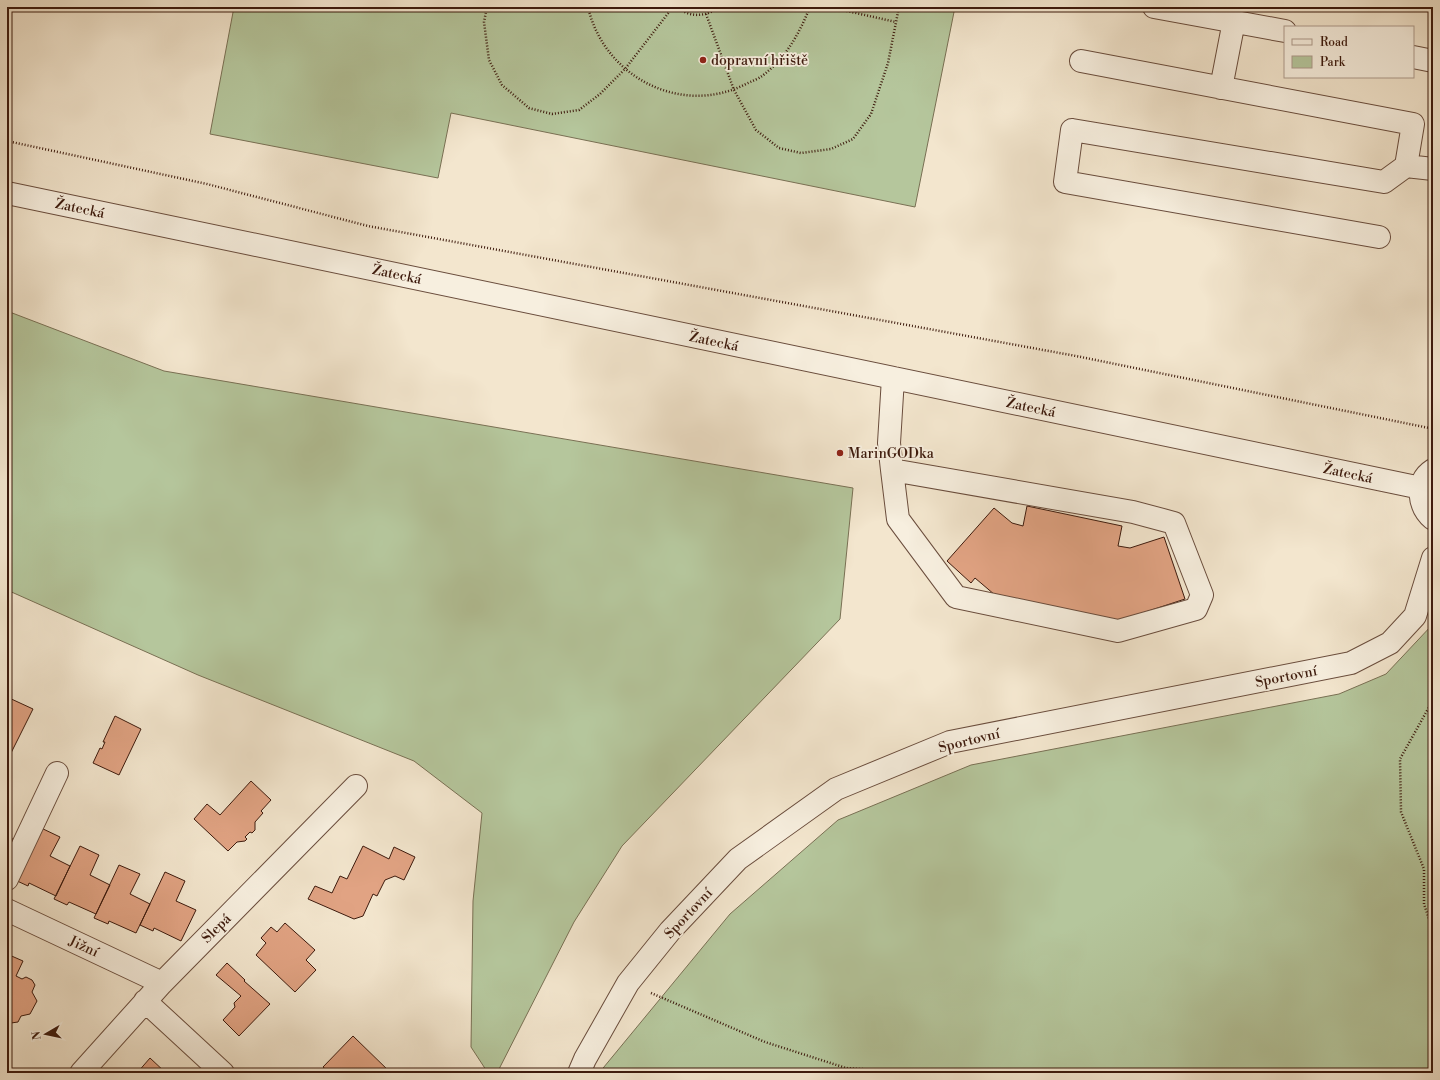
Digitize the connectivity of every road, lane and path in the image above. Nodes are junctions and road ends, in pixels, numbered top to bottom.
1 (487, 7) edge
2 (588, 7) edge
3 (673, 7) edge
4 (677, 7) edge
5 (719, 7) edge
6 (810, 7) edge
7 (829, 7) edge
8 (899, 7) edge
9 (1154, 7) edge
10 (706, 14) junction
11 (1234, 21) junction
12 (896, 22) junction
13 (1284, 31) edge
14 (1414, 57) edge
15 (1081, 61) dead end
16 (1433, 61) edge
17 (625, 69) junction
18 (1221, 88) junction
19 (734, 90) junction
20 (7, 141) edge
21 (1406, 166) junction
22 (1433, 169) edge
23 (7, 193) edge
24 (1379, 237) dead end
25 (893, 378) junction
26 (1433, 407) edge
27 (892, 470) junction
28 (1433, 470) edge
29 (1421, 488) junction
30 (1433, 519) edge
31 (1433, 558) edge
32 (1433, 700) edge
33 (57, 772) dead end
34 (356, 786) dead end
35 (7, 879) edge
36 (7, 910) edge
37 (1433, 931) edge
38 (162, 983) junction
39 (628, 983) junction
40 (146, 1001) junction
41 (81, 1073) edge
42 (223, 1073) edge
43 (579, 1073) edge
44 (921, 1073) edge

1 - 17 path
2 - 17 path
3 - 17 path
4 - 10 path
5 - 10 path
6 - 19 path
7 - 12 path
8 - 12 path
9 - 11 street
10 - 19 path
11 - 13 street
11 - 18 street
12 - 19 path
14 - 16 street
15 - 18 street
17 - 19 path
18 - 21 street
20 - 26 path
21 - 22 street
21 - 24 street
23 - 25 street, Žatecká
25 - 27 street
25 - 29 street, Žatecká
27 - 27 street
28 - 29 street
29 - 30 street
31 - 39 street, Sportovní
32 - 37 path
33 - 35 street
34 - 38 street, Slepá
36 - 38 street, Jižní
38 - 40 street, Slepá
39 - 43 street, Sportovní
39 - 44 path
40 - 41 street, Slepá
40 - 42 street

